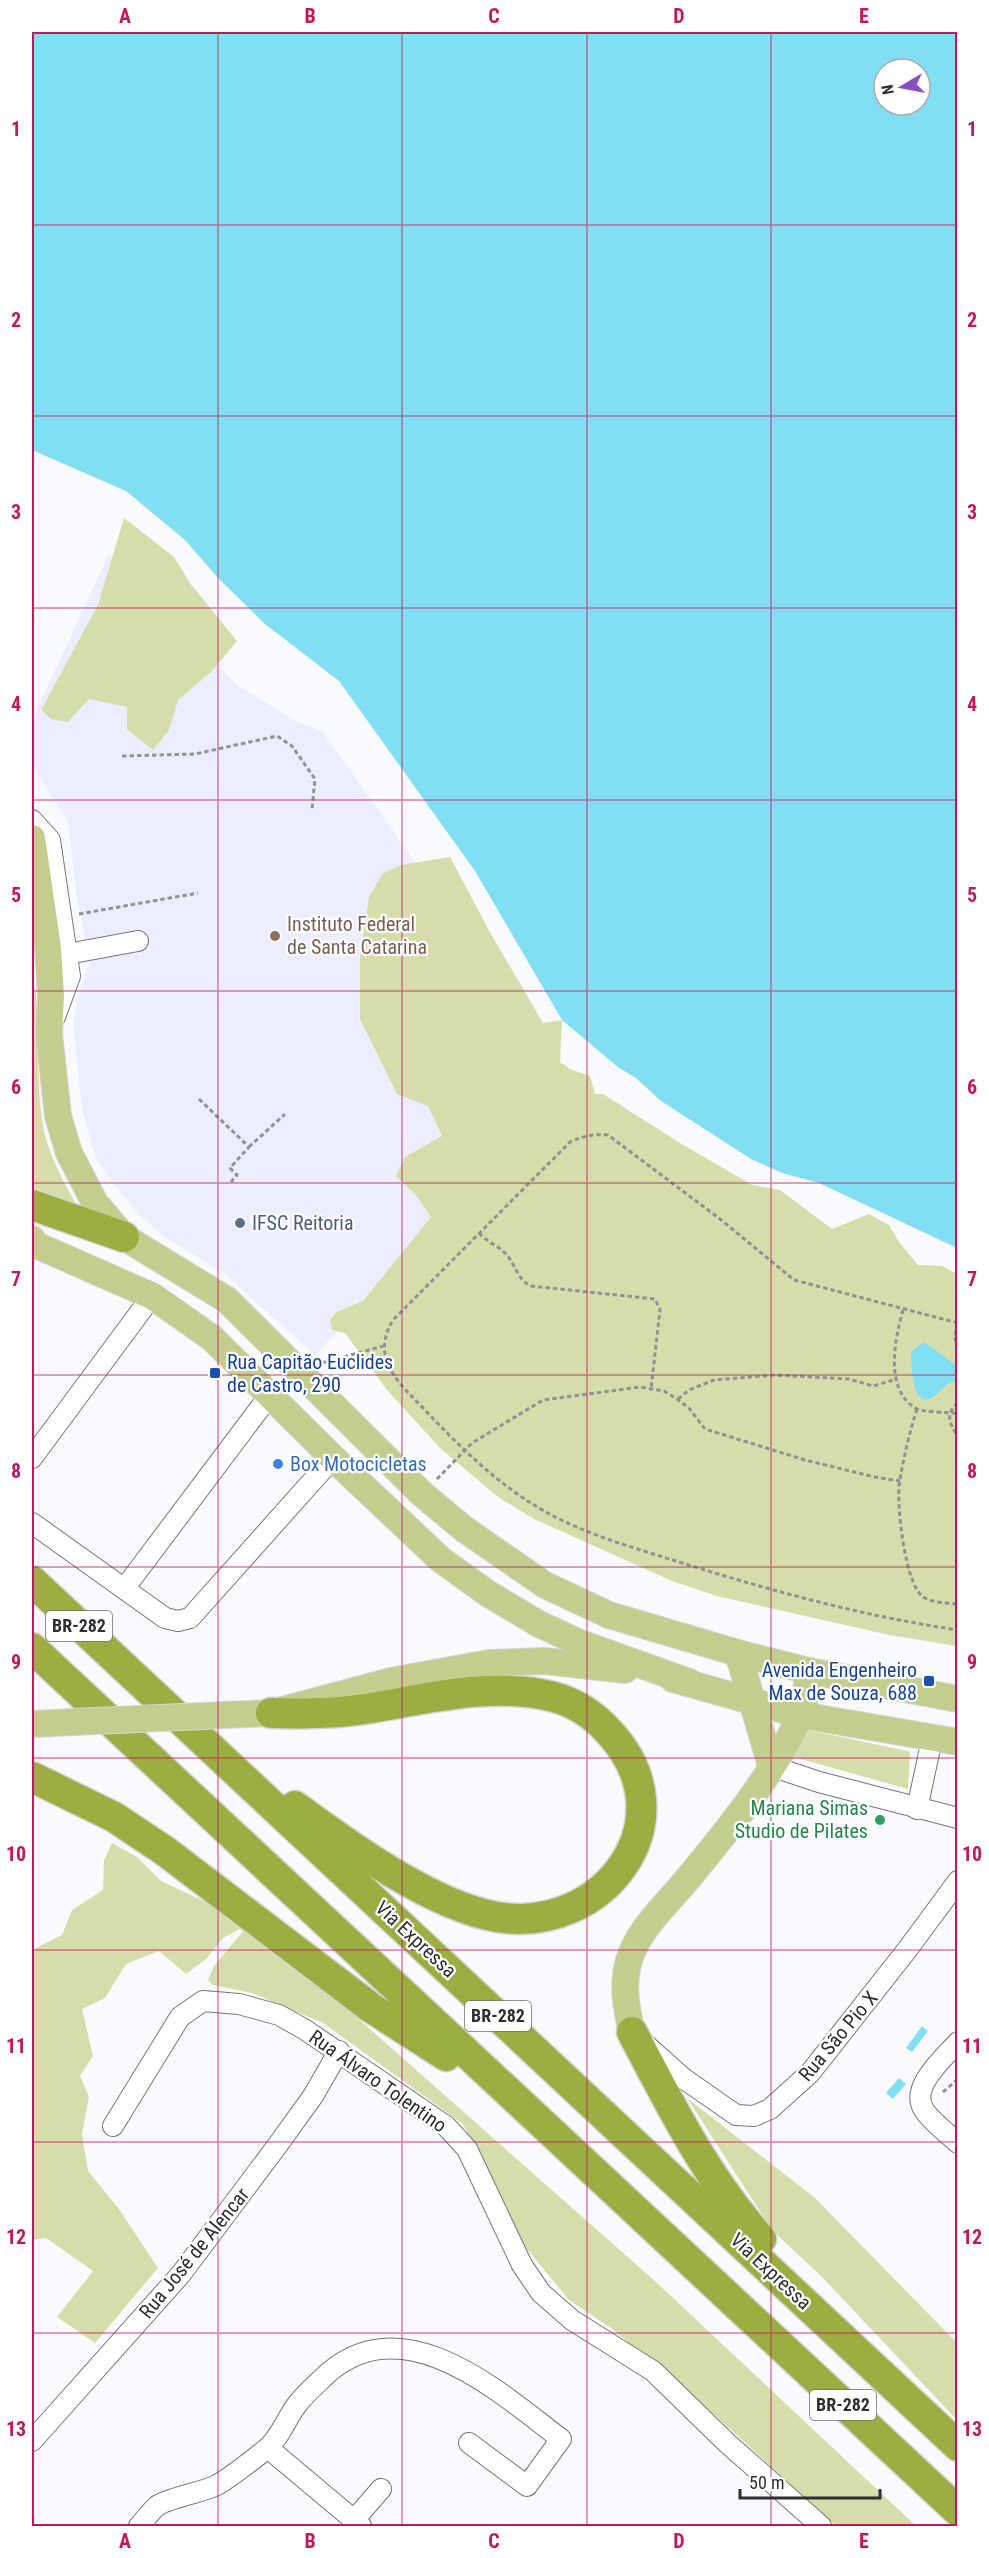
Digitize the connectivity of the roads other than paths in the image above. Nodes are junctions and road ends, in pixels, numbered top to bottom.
1 (32, 820) edge
2 (32, 838) edge
3 (138, 941) dead end
4 (67, 954) junction
5 (49, 1034) junction
6 (32, 1205) edge
7 (124, 1237) junction
8 (32, 1239) edge
9 (152, 1296) junction
10 (269, 1396) junction
11 (32, 1458) edge
12 (333, 1458) junction
13 (32, 1523) edge
14 (32, 1581) edge
15 (124, 1589) junction
16 (32, 1648) edge
17 (738, 1653) junction
18 (127, 1671) junction
19 (808, 1671) junction
20 (689, 1682) junction
21 (957, 1699) edge
22 (753, 1702) junction
23 (271, 1713) junction
24 (801, 1714) junction
25 (32, 1724) edge
26 (932, 1739) junction
27 (957, 1742) edge
28 (771, 1766) junction
29 (32, 1777) edge
30 (917, 1809) junction
31 (957, 1818) edge
32 (957, 1881) edge
33 (632, 2032) junction
34 (957, 2042) edge
35 (339, 2051) junction
36 (510, 2096) junction
37 (113, 2126) dead end
38 (957, 2143) edge
39 (868, 2361) junction
40 (32, 2441) edge
41 (469, 2443) dead end
42 (957, 2446) edge
43 (268, 2448) junction
44 (381, 2489) dead end
45 (957, 2511) edge
46 (358, 2523) edge
47 (811, 2524) edge
48 (139, 2526) edge

1 - 4 street
2 - 5 main road
3 - 4 street
4 - 5 street
5 - 7 main road
6 - 7 highway
7 - 17 main road
8 - 9 main road
9 - 10 main road
9 - 11 street
10 - 12 main road
10 - 15 street
12 - 15 street
12 - 20 main road
13 - 15 street
14 - 18 highway, Via Expressa / BR-282
16 - 36 highway, BR-282
17 - 19 main road
17 - 22 main road
18 - 23 highway
18 - 39 highway, Via Expressa / BR-282
19 - 21 main road
19 - 24 main road
20 - 22 main road
20 - 23 main road
22 - 24 main road
22 - 28 main road
23 - 25 main road, bridge
24 - 26 main road
24 - 28 main road
26 - 27 main road
26 - 30 street
28 - 30 street
28 - 33 main road
29 - 36 highway
30 - 31 street
32 - 33 street, Rua São Pio X
33 - 39 highway
34 - 38 street
35 - 37 street, Rua Álvaro Tolentino
35 - 40 street, Rua José de Alencar
35 - 47 street, Rua Álvaro Tolentino
36 - 45 highway, BR-282
39 - 42 highway, Via Expressa / BR-282
41 - 43 street
43 - 46 street
43 - 48 street
44 - 46 street

